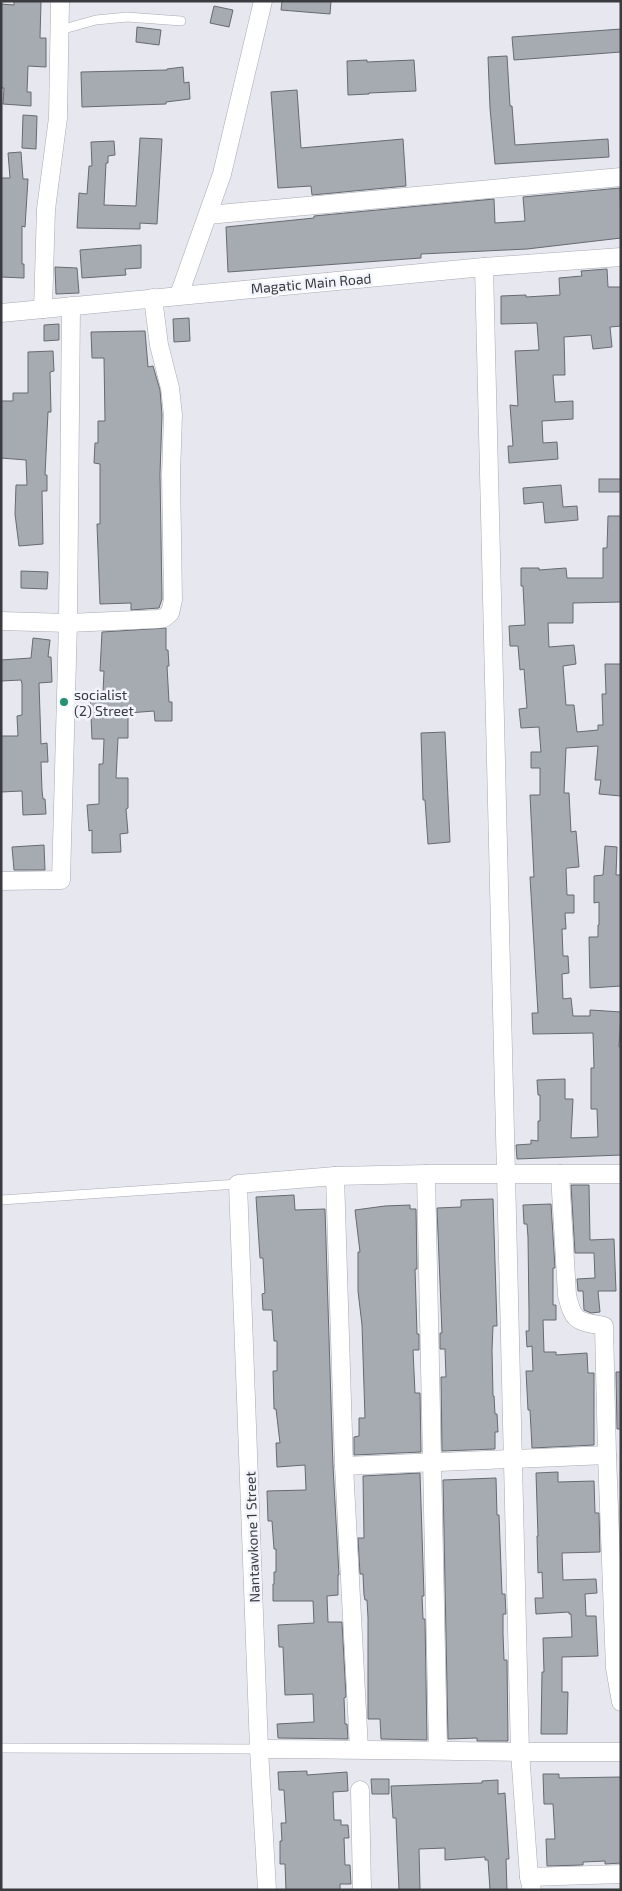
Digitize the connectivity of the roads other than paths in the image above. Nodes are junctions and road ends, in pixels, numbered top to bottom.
1 (60, 1) edge
2 (263, 1) edge
3 (181, 21) dead end
4 (60, 30) junction
5 (621, 177) edge
6 (208, 214) junction
7 (621, 257) edge
8 (484, 267) junction
9 (178, 295) junction
10 (153, 298) junction
11 (71, 306) junction
12 (43, 309) junction
13 (1, 313) edge
14 (1, 621) edge
15 (68, 624) junction
16 (1, 881) edge
17 (426, 1174) junction
18 (505, 1174) junction
19 (560, 1174) junction
20 (621, 1174) edge
21 (336, 1176) junction
22 (238, 1184) junction
23 (1, 1200) edge
24 (607, 1455) junction
25 (514, 1460) junction
26 (432, 1462) junction
27 (344, 1466) junction
28 (621, 1702) edge
29 (1, 1748) edge
30 (260, 1749) junction
31 (359, 1749) junction
32 (438, 1750) junction
33 (520, 1752) junction
34 (621, 1752) edge
35 (360, 1790) dead end
36 (621, 1874) edge
37 (531, 1884) edge
38 (267, 1890) edge
39 (362, 1890) edge

1 - 4 street
2 - 6 street
3 - 4 lane
4 - 12 street
5 - 6 street
6 - 9 street
7 - 8 street, Magatic Main Road
8 - 9 street, Magatic Main Road
8 - 18 street
9 - 10 street, Magatic Main Road
10 - 11 street, Magatic Main Road
10 - 15 street
11 - 12 street, Magatic Main Road
11 - 15 street
12 - 13 street, Magatic Main Road
14 - 15 street
15 - 16 street
17 - 18 street
17 - 21 street
17 - 26 street
18 - 19 street
18 - 25 street
19 - 20 street
19 - 24 street
21 - 22 street
21 - 27 street
22 - 23 lane
22 - 30 street, Nantawkone 1 Street
24 - 25 street
24 - 28 street
25 - 26 street
25 - 33 street
26 - 27 street
26 - 32 street
27 - 31 street
29 - 30 lane
30 - 31 street
30 - 38 street, Nantawkone 1 Street
31 - 32 street
32 - 33 street
33 - 34 street
33 - 37 street
35 - 39 street
36 - 37 street

